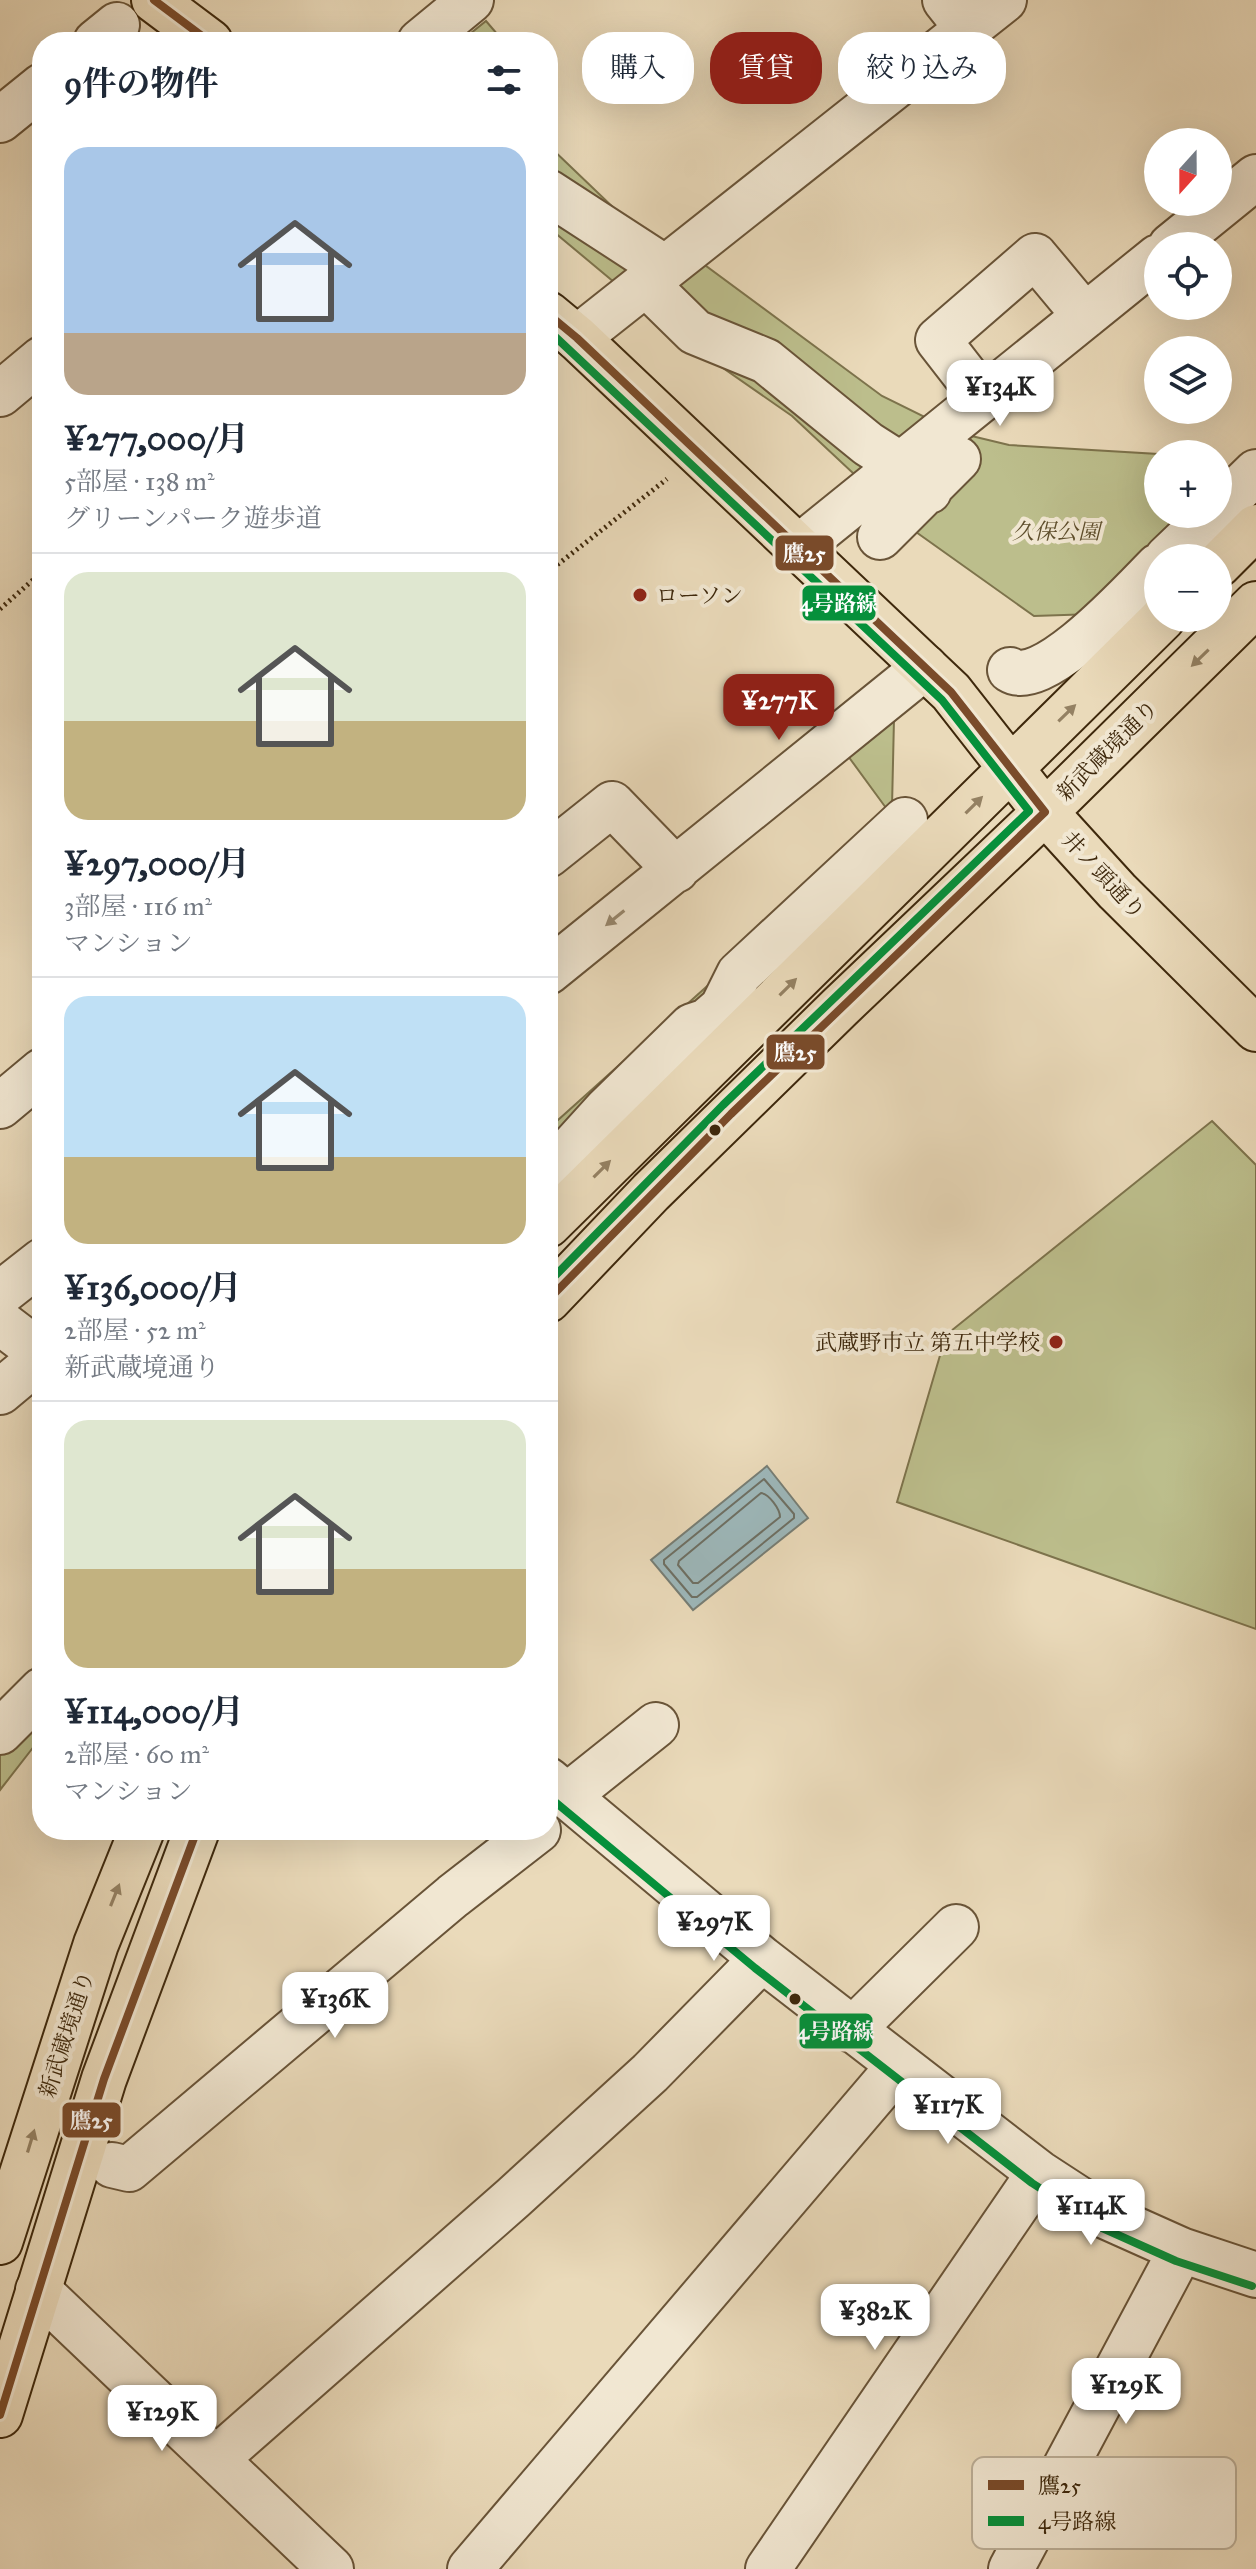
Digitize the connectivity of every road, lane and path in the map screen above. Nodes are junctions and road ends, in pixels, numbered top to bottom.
1 (154, 0) edge
2 (471, 0) edge
3 (1004, 0) edge
4 (956, 14) edge
5 (197, 32) edge
6 (432, 32) edge
7 (32, 94) edge
8 (0, 120) edge
9 (1256, 177) edge
10 (558, 200) edge
11 (1188, 232) edge
12 (1144, 268) edge
13 (655, 275) junction
14 (1085, 316) junction
15 (563, 326) edge
16 (32, 367) edge
17 (0, 394) edge
18 (983, 398) junction
19 (958, 459) dead end
20 (1256, 472) edge
21 (667, 478) dead end
22 (915, 478) junction
23 (1232, 495) edge
24 (1256, 527) edge
25 (1198, 528) edge
26 (880, 537) dead end
27 (1182, 544) edge
28 (799, 547) junction
29 (1232, 551) edge
30 (558, 564) edge
31 (1144, 579) edge
32 (32, 581) edge
33 (1256, 604) edge
34 (0, 609) edge
35 (1149, 632) edge
36 (925, 667) junction
37 (1010, 670) dead end
38 (1012, 767) junction
39 (1045, 812) junction
40 (905, 820) dead end
41 (558, 847) edge
42 (676, 870) junction
43 (558, 964) edge
44 (1256, 1029) edge
45 (32, 1079) edge
46 (0, 1106) edge
47 (558, 1163) edge
48 (558, 1215) edge
49 (32, 1269) edge
50 (558, 1290) edge
51 (0, 1294) edge
52 (0, 1322) edge
53 (32, 1348) edge
54 (32, 1365) edge
55 (0, 1392) edge
56 (32, 1700) edge
57 (656, 1725) dead end
58 (0, 1732) edge
59 (559, 1800) edge
60 (138, 1840) edge
61 (193, 1840) edge
62 (525, 1840) edge
63 (956, 1927) dead end
64 (762, 1959) junction
65 (852, 2030) junction
66 (899, 2066) junction
67 (112, 2165) dead end
68 (1039, 2173) junction
69 (0, 2242) edge
70 (1181, 2250) junction
71 (1256, 2275) edge
72 (38, 2290) junction
73 (0, 2415) edge
74 (1071, 2457) edge
75 (217, 2458) junction
76 (1022, 2549) edge
77 (331, 2569) edge
78 (470, 2569) edge
79 (768, 2569) edge
80 (1011, 2569) edge

1 - 5 main road
2 - 6 street
3 - 4 street
4 - 13 street
7 - 8 street
9 - 11 street
10 - 13 street
12 - 14 street
13 - 15 street
13 - 22 street
14 - 18 street
14 - 18 street
15 - 28 main road, 井ノ頭通り
16 - 17 street
18 - 22 street
19 - 22 street
20 - 23 street
21 - 30 path
22 - 26 street
22 - 28 street
24 - 29 main road
25 - 27 street
28 - 36 main road, 井ノ頭通り
31 - 37 street
32 - 34 path
33 -> 39 main road, 新武蔵境通り
38 -> 35 main road
36 - 38 main road, 井ノ頭通り
36 - 42 street
38 - 39 main road, 井ノ頭通り
48 -> 38 main road
39 - 44 main road, 井ノ頭通り
39 - 50 main road, 新武蔵境通り
40 - 47 street
41 - 42 street
42 -> 43 street
45 - 46 street
49 - 51 street
52 - 53 street
54 - 55 street
56 - 58 street
57 - 59 street
59 - 64 street
69 -> 60 main road, 新武蔵境通り
61 - 72 main road
62 - 67 street
63 - 65 street
64 - 65 street
64 - 75 street
65 - 66 street
66 - 68 street
66 - 78 street
68 - 70 street
68 - 79 street
70 - 71 street
70 - 74 street
72 - 73 main road
72 - 75 street
75 - 77 street
76 - 80 street

